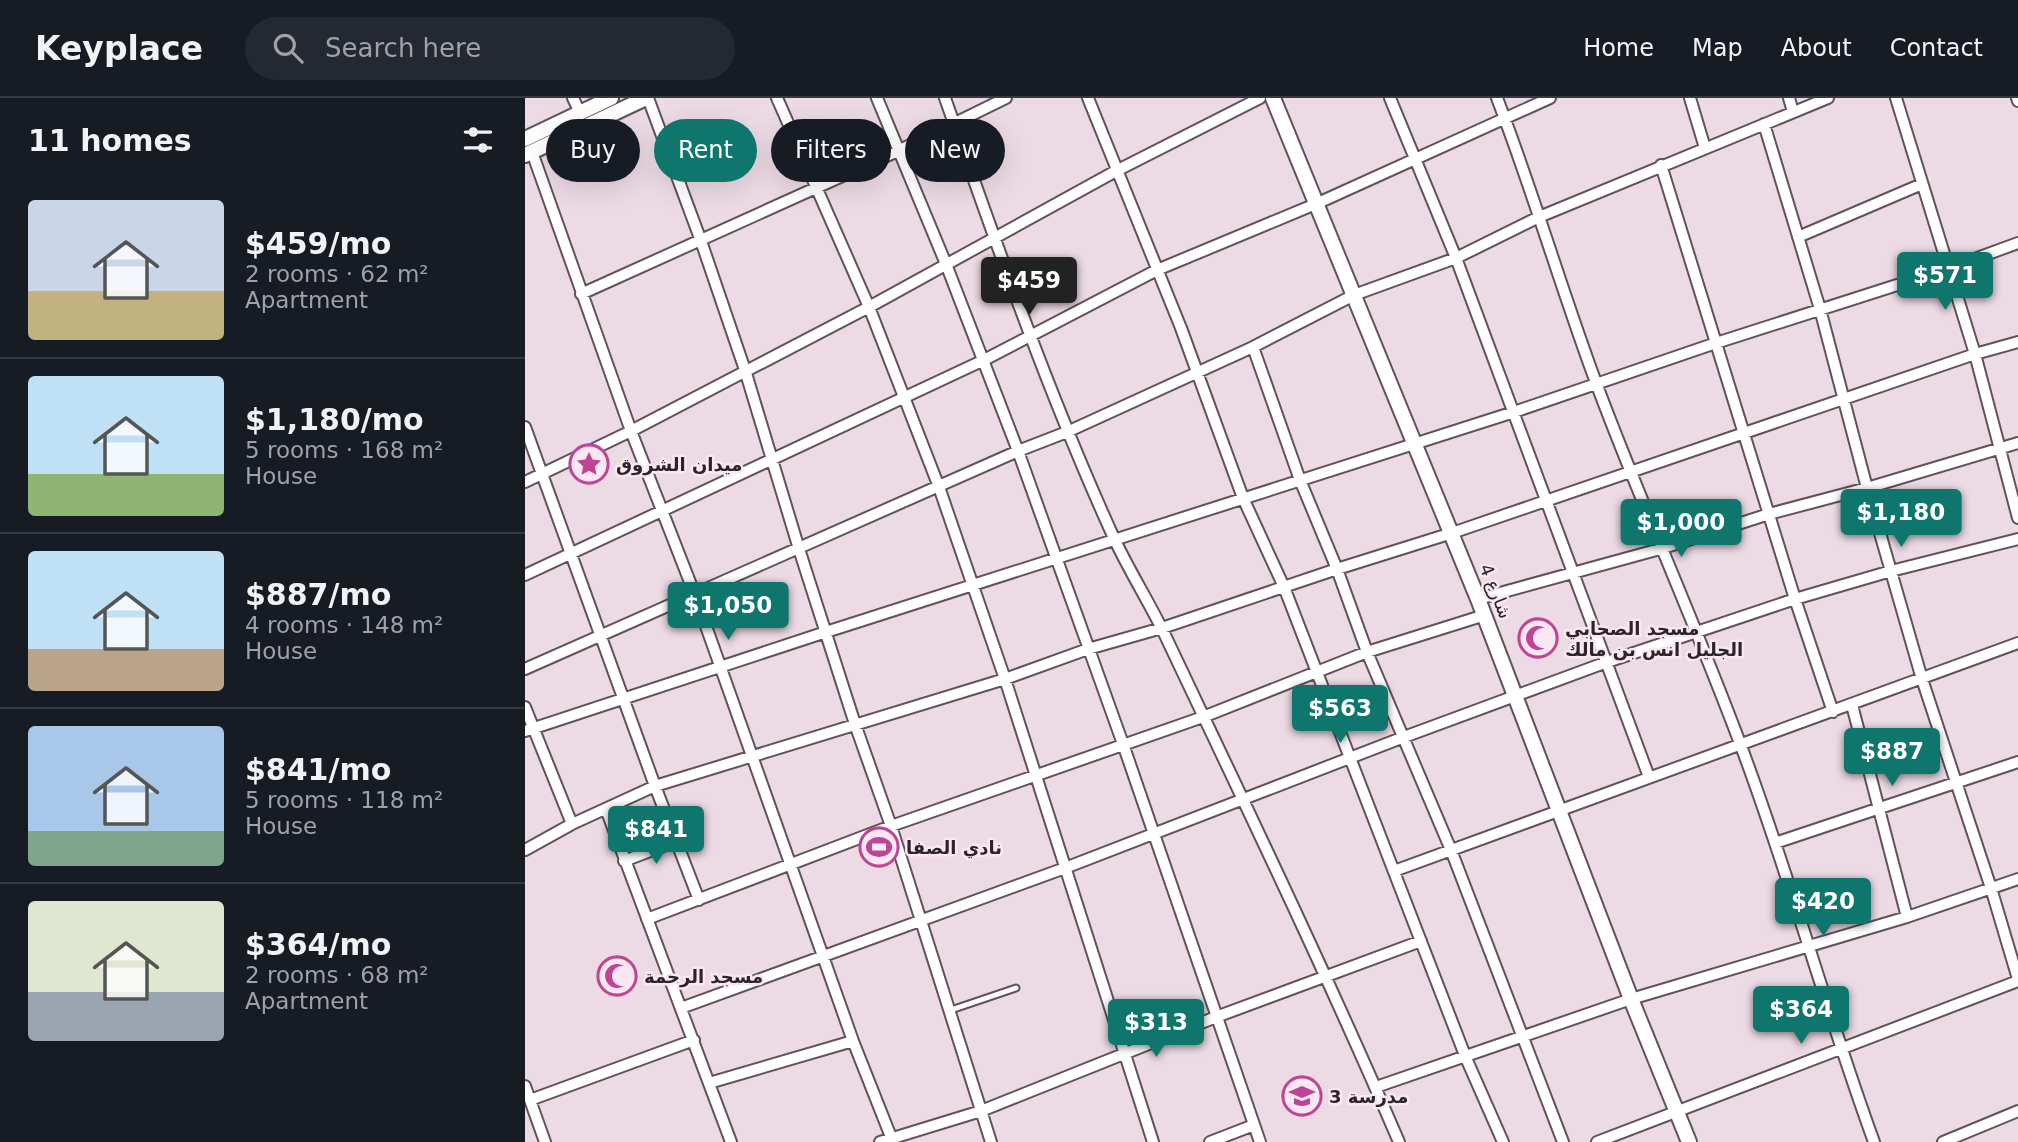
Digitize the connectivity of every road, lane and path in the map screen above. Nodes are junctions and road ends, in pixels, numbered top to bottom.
1 (573, 98) edge
2 (611, 98) edge
3 (647, 98) edge
4 (777, 98) edge
5 (877, 98) edge
6 (945, 98) edge
7 (1006, 98) edge
8 (1088, 98) edge
9 (1260, 98) edge
10 (1273, 98) edge
11 (1390, 98) edge
12 (1497, 98) edge
13 (1550, 98) edge
14 (1689, 98) edge
15 (1789, 98) edge
16 (1828, 98) edge
17 (1896, 98) edge
18 (1793, 112) junction
19 (580, 113) junction
20 (1505, 118) junction
21 (953, 119) edge
22 (960, 119) edge
23 (1764, 124) junction
24 (905, 147) edge
25 (527, 149) edge
26 (1705, 149) junction
27 (900, 150) junction
28 (1415, 159) junction
29 (1661, 165) junction
30 (1116, 171) junction
31 (974, 182) edge
32 (1921, 184) junction
33 (817, 188) junction
34 (1318, 203) junction
35 (1539, 217) junction
36 (1798, 237) junction
37 (993, 238) junction
38 (701, 241) junction
39 (2018, 243) edge
40 (1456, 258) junction
41 (946, 264) junction
42 (1947, 269) junction
43 (1157, 270) junction
44 (581, 294) junction
45 (1354, 295) junction
46 (869, 307) junction
47 (1820, 309) junction
48 (1029, 335) junction
49 (2018, 342) edge
50 (1716, 343) junction
51 (1253, 347) junction
52 (1975, 354) junction
53 (984, 360) junction
54 (745, 370) junction
55 (1197, 373) junction
56 (1596, 383) junction
57 (904, 396) junction
58 (1844, 400) junction
59 (1514, 412) junction
60 (525, 427) edge
61 (631, 430) junction
62 (1067, 432) junction
63 (1745, 433) junction
64 (1414, 443) junction
65 (2018, 443) edge
66 (1998, 449) junction
67 (1018, 451) junction
68 (772, 459) junction
69 (1630, 472) junction
70 (542, 475) junction
71 (1300, 480) junction
72 (525, 482) edge
73 (939, 487) junction
74 (1867, 488) junction
75 (1243, 498) junction
76 (1545, 500) junction
77 (662, 510) junction
78 (1769, 514) junction
79 (2018, 518) edge
80 (1452, 533) junction
81 (2018, 538) edge
82 (1114, 540) junction
83 (799, 549) junction
84 (1660, 549) junction
85 (570, 554) junction
86 (1056, 559) junction
87 (1338, 569) junction
88 (1573, 571) junction
89 (1891, 571) junction
90 (525, 575) edge
91 (973, 585) junction
92 (1284, 587) junction
93 (695, 595) junction
94 (1478, 599) junction
95 (1795, 599) junction
96 (1485, 615) junction
97 (1162, 628) junction
98 (826, 632) junction
99 (1695, 633) junction
100 (600, 637) junction
101 (2018, 643) edge
102 (1088, 649) junction
103 (1367, 652) junction
104 (1607, 662) junction
105 (721, 668) junction
106 (525, 669) edge
107 (1316, 670) junction
108 (1005, 679) junction
109 (1922, 679) junction
110 (1517, 696) junction
111 (624, 699) junction
112 (1852, 705) junction
113 (525, 707) edge
114 (1833, 712) junction
115 (1203, 717) junction
116 (855, 724) junction
117 (529, 729) edge
118 (1403, 737) junction
119 (1123, 744) junction
120 (1740, 745) junction
121 (753, 755) junction
122 (1350, 758) junction
123 (2018, 762) edge
124 (1035, 777) junction
125 (1649, 777) junction
126 (1956, 782) junction
127 (655, 786) junction
128 (1242, 800) junction
129 (605, 809) junction
130 (1879, 809) junction
131 (1560, 811) junction
132 (572, 824) junction
133 (891, 826) junction
134 (1154, 835) junction
135 (676, 841) junction
136 (1775, 843) junction
137 (525, 850) edge
138 (1451, 850) junction
139 (624, 860) junction
140 (792, 863) junction
141 (1065, 868) junction
142 (1394, 871) junction
143 (2018, 879) edge
144 (1991, 888) junction
145 (699, 900) junction
146 (1907, 917) junction
147 (647, 919) junction
148 (921, 920) junction
149 (1421, 941) junction
150 (1809, 946) junction
151 (825, 957) junction
152 (1327, 977) junction
153 (2018, 980) edge
154 (1016, 988) dead end
155 (1631, 999) junction
156 (681, 1009) junction
157 (948, 1011) junction
158 (1216, 1017) junction
159 (1523, 1038) junction
160 (694, 1040) junction
161 (853, 1041) junction
162 (1840, 1048) junction
163 (1125, 1055) junction
164 (1466, 1058) junction
165 (709, 1083) junction
166 (525, 1086) edge
167 (1376, 1087) junction
168 (530, 1100) junction
169 (981, 1111) junction
170 (1677, 1111) junction
171 (2018, 1111) edge
172 (1254, 1125) junction
173 (892, 1140) edge
174 (545, 1142) edge
175 (731, 1142) edge
176 (880, 1142) edge
177 (991, 1142) edge
178 (1153, 1142) edge
179 (1210, 1142) edge
180 (1260, 1142) edge
181 (1399, 1142) edge
182 (1503, 1142) edge
183 (1563, 1142) edge
184 (1597, 1142) edge
185 (1689, 1142) edge
186 (1874, 1142) edge
187 (1943, 1142) edge

1 - 19 street
2 - 19 street
3 - 25 street
3 - 38 street
4 - 33 street
5 - 27 street
6 - 21 street
7 - 22 street
8 - 30 street
9 - 30 street
10 - 34 street, شارع 4
11 - 28 street
12 - 20 street
13 - 20 street
14 - 26 street
15 - 18 street
16 - 18 street
17 - 32 street
18 - 23 street
19 - 25 street
20 - 28 street
20 - 35 street
23 - 26 street
23 - 36 street
24 - 27 street
25 - 44 street
26 - 29 street
27 - 33 street
27 - 41 street
28 - 34 street
28 - 40 street
29 - 35 street
29 - 50 street
30 - 37 street
30 - 43 street
31 - 37 street
32 - 36 street
32 - 42 street
33 - 38 street
33 - 46 street
34 - 43 street
34 - 45 street, شارع 4
35 - 40 street
35 - 56 street
36 - 47 street
37 - 41 street
37 - 48 street
38 - 44 street
38 - 54 street
39 - 42 street
40 - 45 street
40 - 59 street
41 - 46 street
41 - 53 street
42 - 47 street
42 - 52 street
43 - 48 street
43 - 55 street
44 - 61 street
45 - 51 street
45 - 64 street, شارع 4
46 - 54 street
46 - 57 street
47 - 50 street
47 - 58 street
48 - 53 street
48 - 62 street
49 - 52 street
50 - 56 street
50 - 63 street
51 - 55 street
51 - 71 street
52 - 58 street
52 - 66 street
53 - 57 street
53 - 67 street
54 - 61 street
54 - 68 street
55 - 62 street
55 - 75 street
56 - 59 street
56 - 69 street
57 - 68 street
57 - 73 street
58 - 63 street
58 - 74 street
59 - 64 street
59 - 76 street
60 - 70 street
61 - 70 street
61 - 77 street
62 - 67 street
62 - 82 street
63 - 69 street
63 - 78 street
64 - 71 street
64 - 80 street, شارع 4
65 - 66 street
66 - 74 street
66 - 79 street
67 - 73 street
67 - 86 street
68 - 77 street
68 - 83 street
69 - 76 street
69 - 84 street
70 - 72 street
70 - 85 street
71 - 75 street
71 - 87 street
73 - 83 street
73 - 91 street
74 - 78 street
74 - 89 street
75 - 82 street
75 - 92 street
76 - 80 street
76 - 88 street
77 - 85 street
77 - 93 street
78 - 84 street
78 - 95 street
80 - 87 street
80 - 94 street, شارع 4
81 - 89 street
82 - 86 street
82 - 97 street
83 - 93 street
83 - 98 street
84 - 88 street
84 - 99 street
85 - 90 street
85 - 100 street
86 - 91 street
86 - 102 street
87 - 92 street
87 - 103 street
88 - 94 street
88 - 104 street
89 - 95 street
89 - 109 street
91 - 98 street
91 - 108 street
92 - 97 street
92 - 107 street
93 - 100 street
93 - 105 street
94 - 96 street, شارع 4
95 - 99 street
95 - 114 street
96 - 103 street
96 - 110 street, شارع 4
97 - 102 street
97 - 115 street
98 - 105 street
98 - 116 street
99 - 104 street
99 - 120 street
100 - 106 street
100 - 111 street
101 - 109 street
102 - 108 street
102 - 119 street
103 - 107 street
103 - 118 street
104 - 110 street
104 - 125 street
105 - 111 street
105 - 121 street
107 - 115 street
107 - 122 street
108 - 116 street
108 - 124 street
109 - 112 street
109 - 126 street
110 - 118 street
110 - 131 street, شارع 4
111 - 117 street
111 - 127 street
112 - 114 street
112 - 130 street
113 - 117 street
114 - 120 street
115 - 119 street
115 - 128 street
116 - 121 street
116 - 133 street
117 - 132 street
118 - 122 street
118 - 138 street
119 - 124 street
119 - 134 street
120 - 125 street
120 - 136 street
121 - 127 street
121 - 140 street
122 - 128 street
122 - 142 street
123 - 126 street
124 - 133 street
124 - 141 street
125 - 131 street
126 - 130 street
126 - 144 street
127 - 129 street
127 - 135 street
128 - 134 street
128 - 152 street
129 - 132 street
129 - 139 street
130 - 136 street
130 - 146 street
131 - 138 street
131 - 155 street, شارع 4
132 - 137 street
133 - 140 street
133 - 148 street
134 - 141 street
134 - 158 street
135 - 139 street
135 - 145 street
136 - 150 street
138 - 142 street
138 - 159 street
139 - 147 street
140 - 145 street
140 - 151 street
141 - 148 street
141 - 163 street
142 - 149 street
143 - 144 street
144 - 146 street
144 - 153 street
145 - 147 street
146 - 150 street
147 - 156 street
148 - 151 street
148 - 157 street
149 - 152 street
149 - 164 street
150 - 155 street
150 - 162 street
151 - 156 street
151 - 161 street
152 - 158 street
152 - 167 street
153 - 162 street
154 - 157 lane
155 - 159 street
155 - 170 street, شارع 4
156 - 160 street
157 - 169 street
158 - 163 street
158 - 172 street
159 - 164 street
159 - 183 street
160 - 165 street
160 - 168 street
161 - 165 street
161 - 173 street
162 - 170 street
162 - 186 street
163 - 169 street
163 - 178 street
164 - 167 street
164 - 182 street
165 - 175 street
166 - 168 street
167 - 181 street
168 - 174 street
169 - 173 street
169 - 177 street
170 - 184 street
170 - 185 street, شارع 4
171 - 187 street
172 - 179 street
172 - 180 street
173 - 176 street

